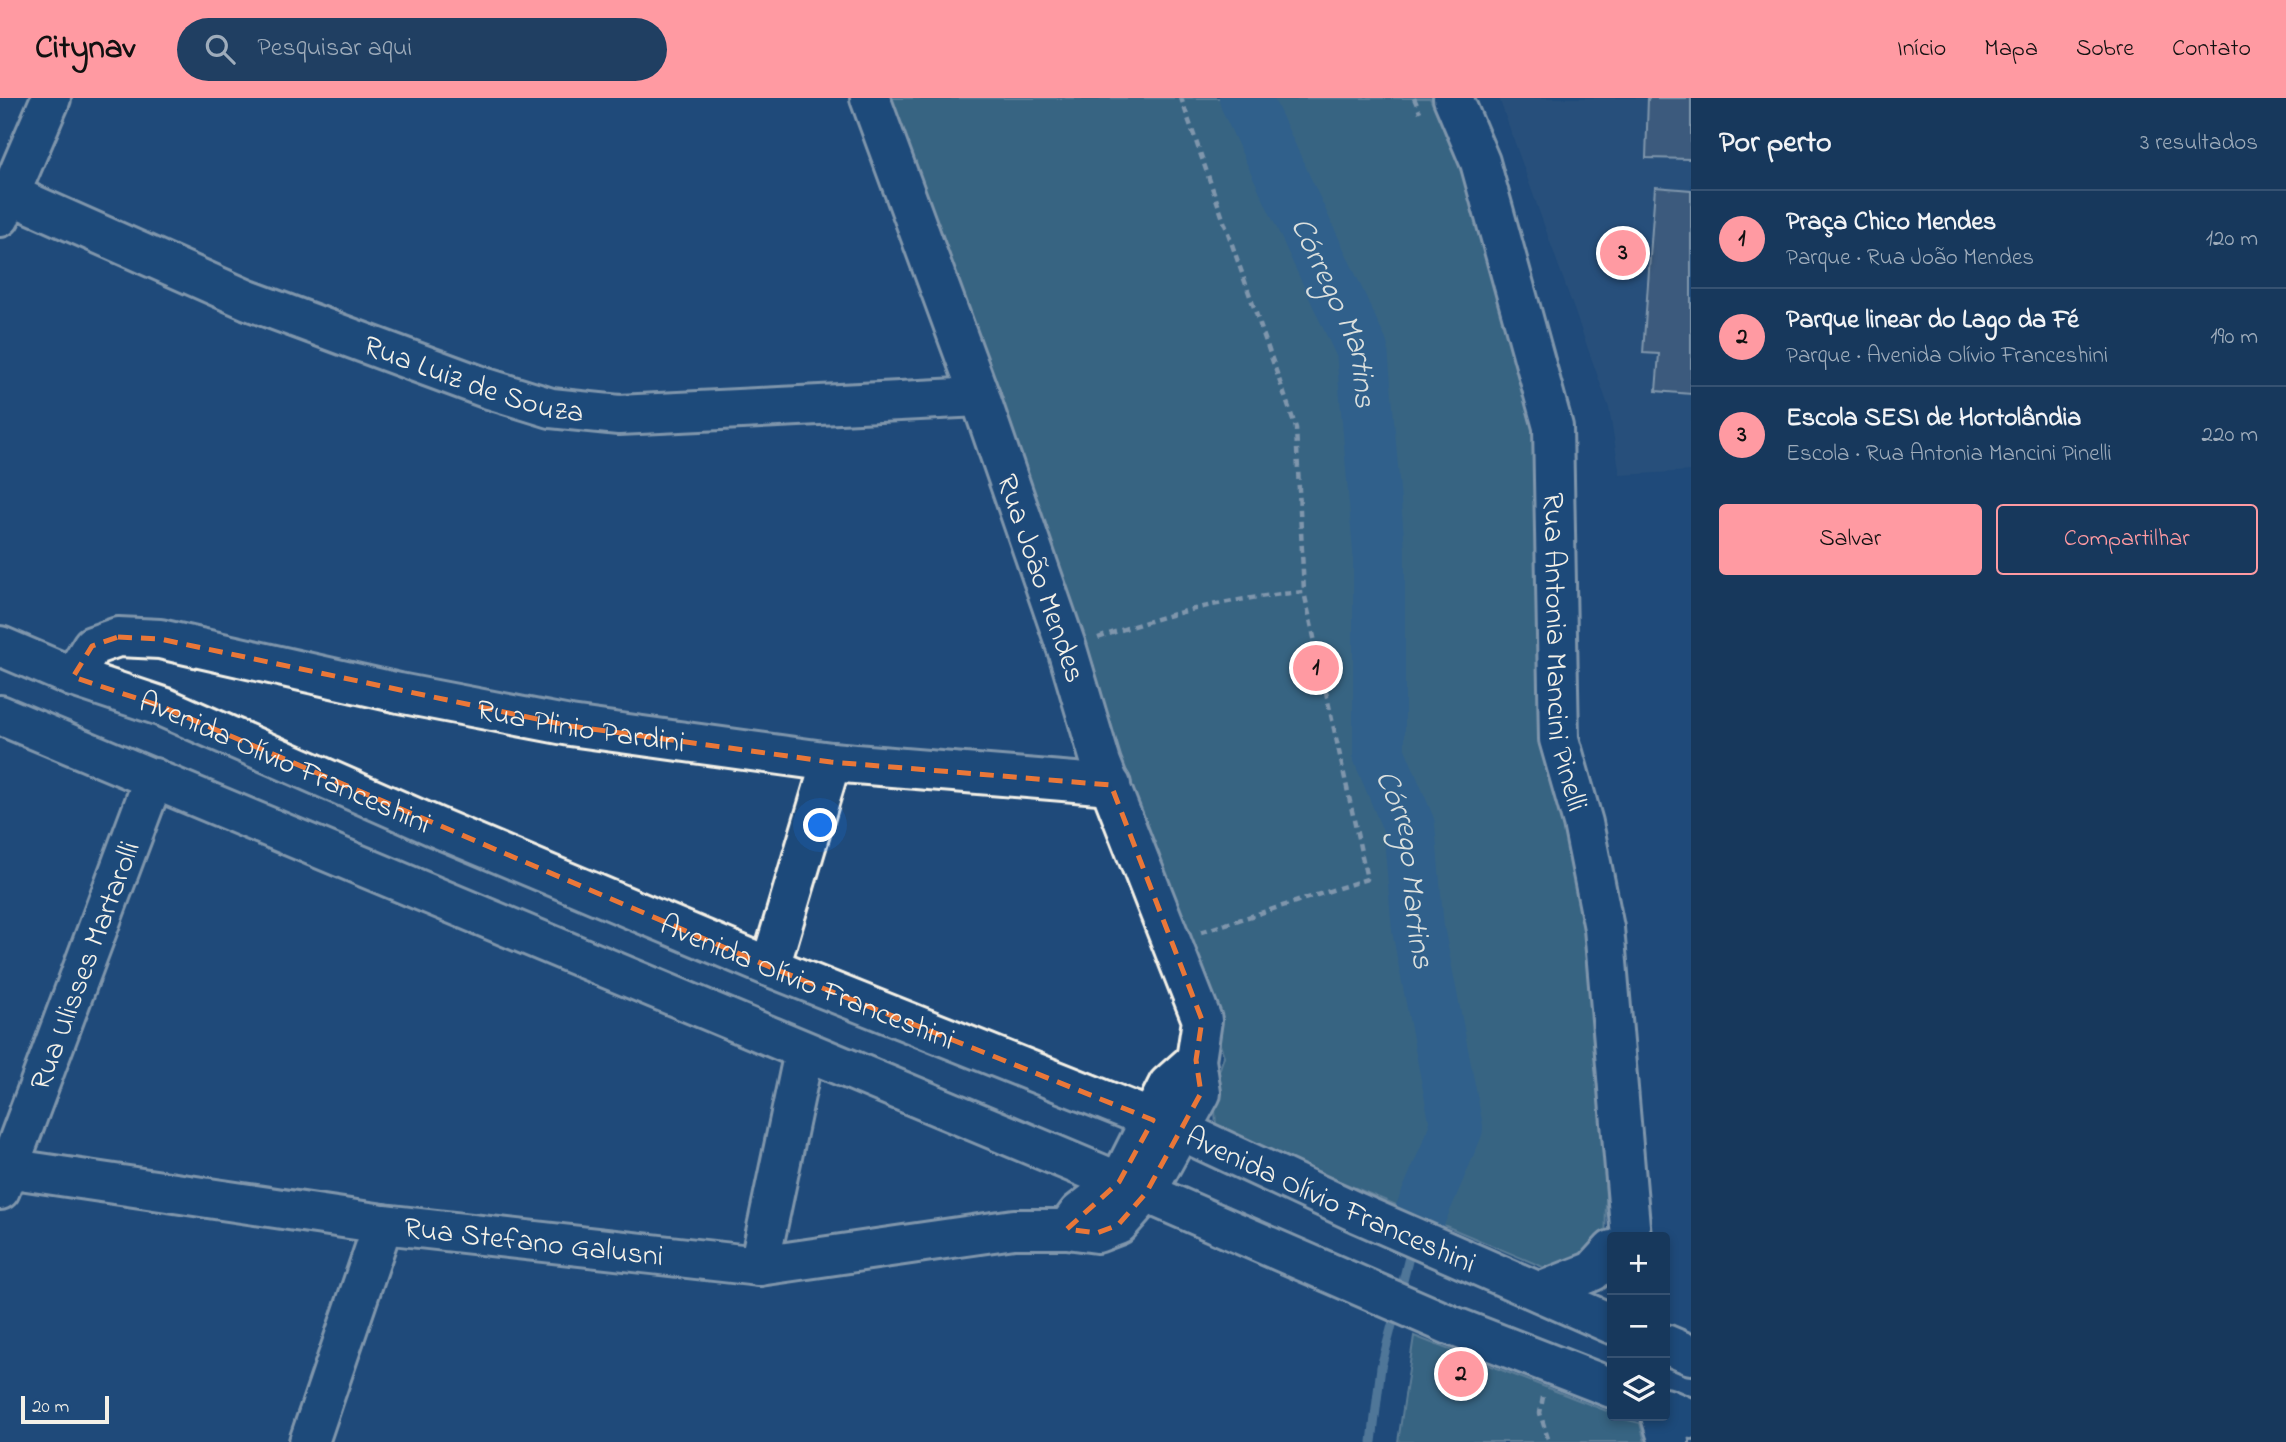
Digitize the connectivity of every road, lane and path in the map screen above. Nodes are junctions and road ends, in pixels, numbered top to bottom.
1 (51, 98) edge
2 (870, 98) edge
3 (1181, 98) edge
4 (1453, 98) edge
5 (3, 201) edge
6 (980, 397) junction
7 (1304, 592) junction
8 (0, 646) edge
9 (1067, 649) junction
10 (73, 677) junction
11 (0, 715) edge
12 (831, 762) junction
13 (154, 778) junction
14 (1111, 785) junction
15 (1197, 934) dead end
16 (770, 967) junction
17 (804, 1052) junction
18 (1168, 1125) junction
19 (3, 1175) edge
20 (1132, 1188) junction
21 (383, 1224) junction
22 (1623, 1232) edge
23 (1607, 1254) edge
24 (758, 1266) junction
25 (1540, 1293) junction
26 (1607, 1322) edge
27 (1545, 1386) dead end
28 (1607, 1386) edge
29 (1670, 1410) edge
30 (1691, 1419) edge
31 (1663, 1421) edge
32 (309, 1442) edge
33 (1549, 1442) edge
34 (1669, 1442) edge

1 - 5 street
2 - 6 street, Rua João Mendes
3 - 7 path
4 - 22 street, Rua Antonia Mancini Pinelli
5 - 6 street, Rua Luiz de Souza
6 - 9 street, Rua João Mendes
7 - 9 path
7 - 15 path
8 - 10 street, Avenida Olívio Franceshini
9 - 14 street, Rua João Mendes
10 - 12 street, Rua Plinio Pardini
10 - 16 street, Avenida Olívio Franceshini
11 - 13 street
12 - 14 street, Rua Plinio Pardini
12 - 16 street
13 - 17 street
13 - 19 street, Rua Ulisses Martarolli
14 - 18 street, Rua João Mendes
16 - 18 street, Avenida Olívio Franceshini
17 - 20 street
17 - 24 street
18 - 20 street, Rua João Mendes
18 - 25 street, Avenida Olívio Franceshini
19 - 21 street, Rua Stefano Galusni
20 - 24 street, Rua Stefano Galusni
20 - 28 street
21 - 24 street, Rua Stefano Galusni
21 - 32 street
23 - 25 street, Rua Antonia Mancini Pinelli
25 - 26 street, Avenida Olívio Franceshini
27 - 33 path
29 - 30 street
31 - 34 street

